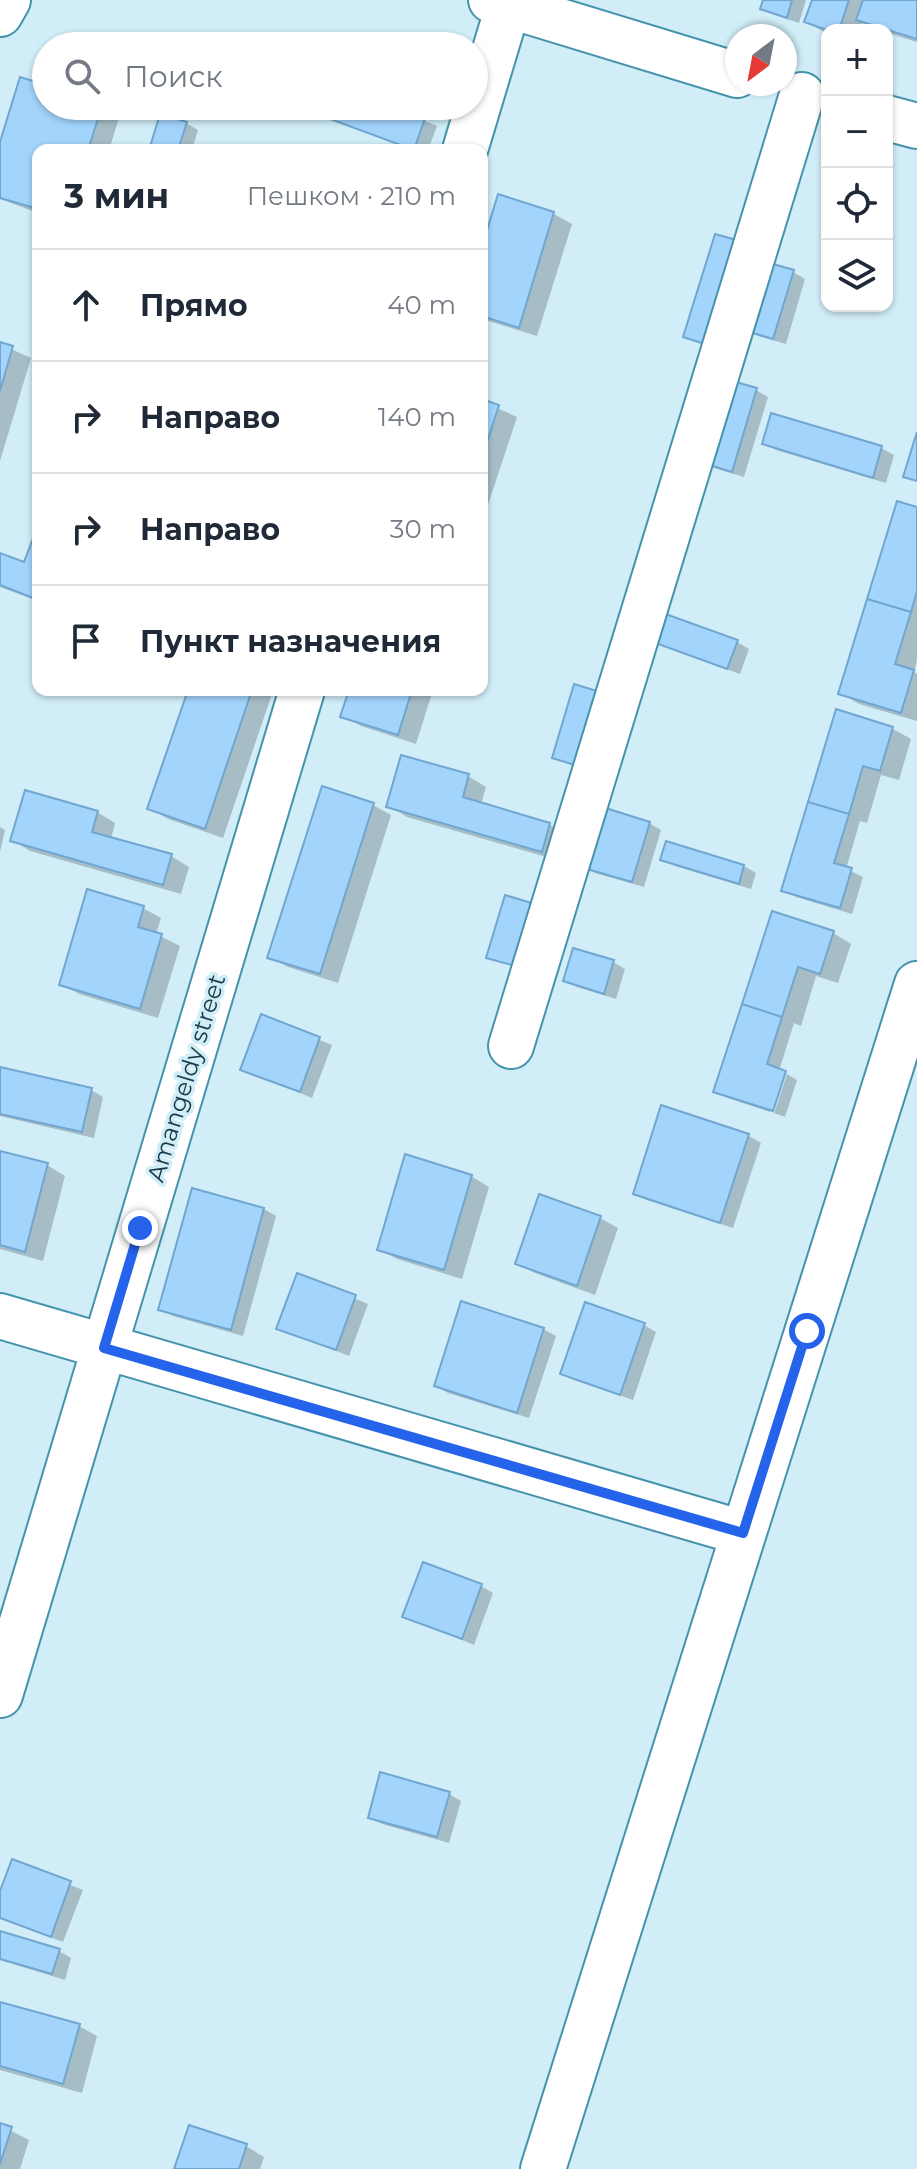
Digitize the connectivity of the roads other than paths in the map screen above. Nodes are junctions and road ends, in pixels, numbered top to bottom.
1 (8, 0) edge
2 (503, 2) edge
3 (0, 14) edge
4 (488, 60) edge
5 (725, 71) edge
6 (799, 93) edge
7 (473, 120) edge
8 (893, 120) edge
9 (917, 126) edge
10 (467, 144) edge
11 (300, 696) edge
12 (917, 984) edge
13 (511, 1046) dead end
14 (0, 1316) edge
15 (104, 1348) junction
16 (743, 1533) junction
17 (0, 1695) edge
18 (543, 2169) edge

1 - 3 street
2 - 4 street
2 - 5 street
6 - 13 street
7 - 10 street
8 - 9 street
11 - 15 street, Amangeldy street
12 - 16 street
14 - 15 street
15 - 16 street
15 - 17 street, Amangeldy street
16 - 18 street

